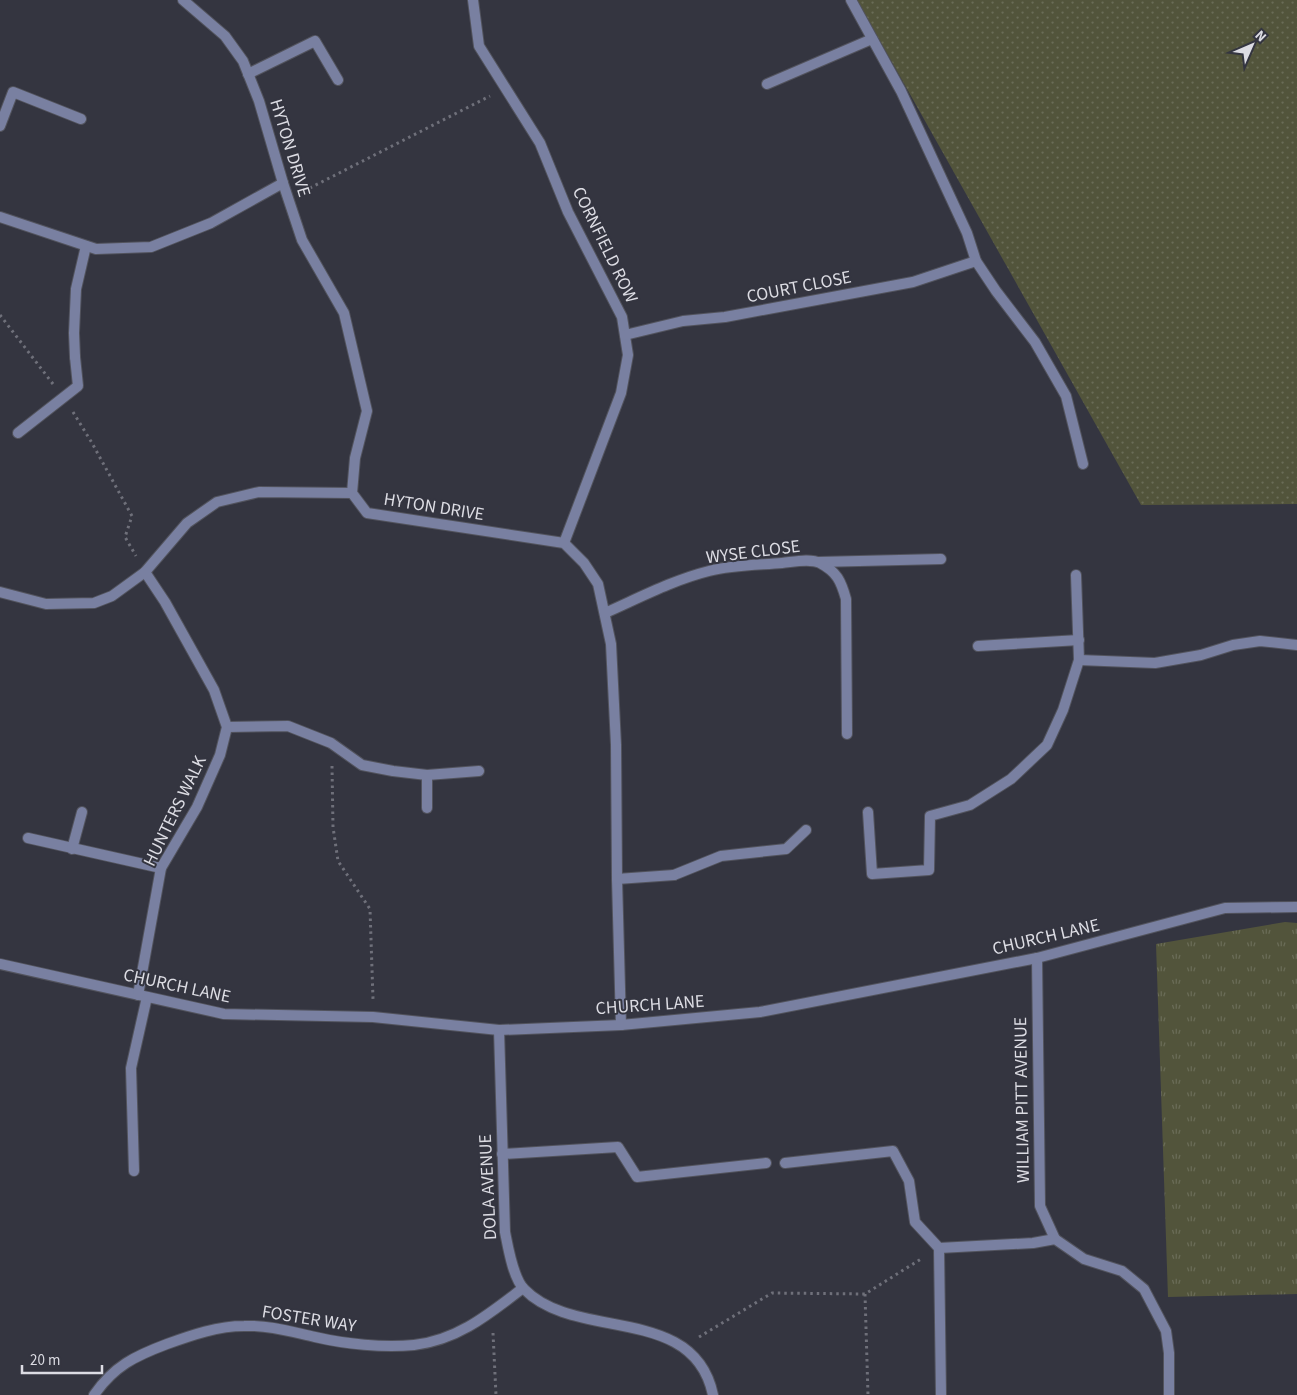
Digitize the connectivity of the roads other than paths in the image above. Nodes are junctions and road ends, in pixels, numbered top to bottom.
1 (183, 0) edge
2 (473, 0) edge
3 (851, 0) edge
4 (872, 39) junction
5 (248, 74) junction
6 (338, 80) dead end
7 (767, 84) dead end
8 (81, 119) dead end
9 (0, 126) edge
10 (283, 183) junction
11 (0, 217) edge
12 (86, 246) junction
13 (976, 261) junction
14 (625, 335) junction
15 (18, 433) dead end
16 (1082, 464) dead end
17 (352, 493) junction
18 (564, 544) junction
19 (941, 559) dead end
20 (818, 562) junction
21 (145, 572) junction
22 (1076, 575) dead end
23 (0, 592) edge
24 (605, 613) junction
25 (1078, 640) junction
26 (978, 646) dead end
27 (1297, 646) edge
28 (1079, 660) junction
29 (227, 727) junction
30 (847, 734) dead end
31 (479, 771) dead end
32 (427, 775) junction
33 (427, 808) dead end
34 (82, 812) dead end
35 (868, 812) dead end
36 (806, 830) dead end
37 (28, 838) dead end
38 (72, 849) junction
39 (161, 868) junction
40 (617, 879) junction
41 (1297, 907) edge
42 (1037, 958) junction
43 (0, 964) edge
44 (143, 996) junction
45 (621, 1025) junction
46 (498, 1030) junction
47 (502, 1154) junction
48 (786, 1162) dead end
49 (766, 1163) dead end
50 (134, 1171) dead end
51 (1055, 1239) junction
52 (939, 1248) junction
53 (523, 1288) junction
54 (94, 1395) edge
55 (713, 1395) edge
56 (941, 1395) edge
57 (1169, 1395) edge

1 - 5 street, HYTON DRIVE
2 - 14 street, CORNFIELD ROW
3 - 4 street
4 - 7 street
4 - 13 street
5 - 6 street
5 - 10 street, HYTON DRIVE
8 - 9 street
10 - 12 street
10 - 17 street, HYTON DRIVE
11 - 12 street
12 - 15 street
13 - 14 street, COURT CLOSE
13 - 16 street
14 - 18 street, CORNFIELD ROW
17 - 18 street, HYTON DRIVE
17 - 21 street
18 - 24 street
19 - 20 street
20 - 24 street, WYSE CLOSE
20 - 30 street, WYSE CLOSE
21 - 23 street
21 - 29 street
22 - 25 street
24 - 40 street
25 - 26 street
25 - 28 street
27 - 28 street
28 - 35 street
29 - 32 street
29 - 39 street, HUNTERS WALK
31 - 32 street
32 - 33 street
34 - 38 street
36 - 40 street
37 - 38 street
38 - 39 street
39 - 44 street, HUNTERS WALK
40 - 45 street
41 - 42 street, CHURCH LANE
42 - 45 street, CHURCH LANE
42 - 51 street, WILLIAM PITT AVENUE
43 - 44 street, CHURCH LANE
44 - 46 street, CHURCH LANE
44 - 50 street, HUNTERS WALK
45 - 46 street, CHURCH LANE
46 - 47 street, DOLA AVENUE
47 - 49 street
47 - 53 street, DOLA AVENUE
48 - 52 street
51 - 52 street
51 - 57 street
52 - 56 street
53 - 54 street, FOSTER WAY
53 - 55 street, DOLA AVENUE

